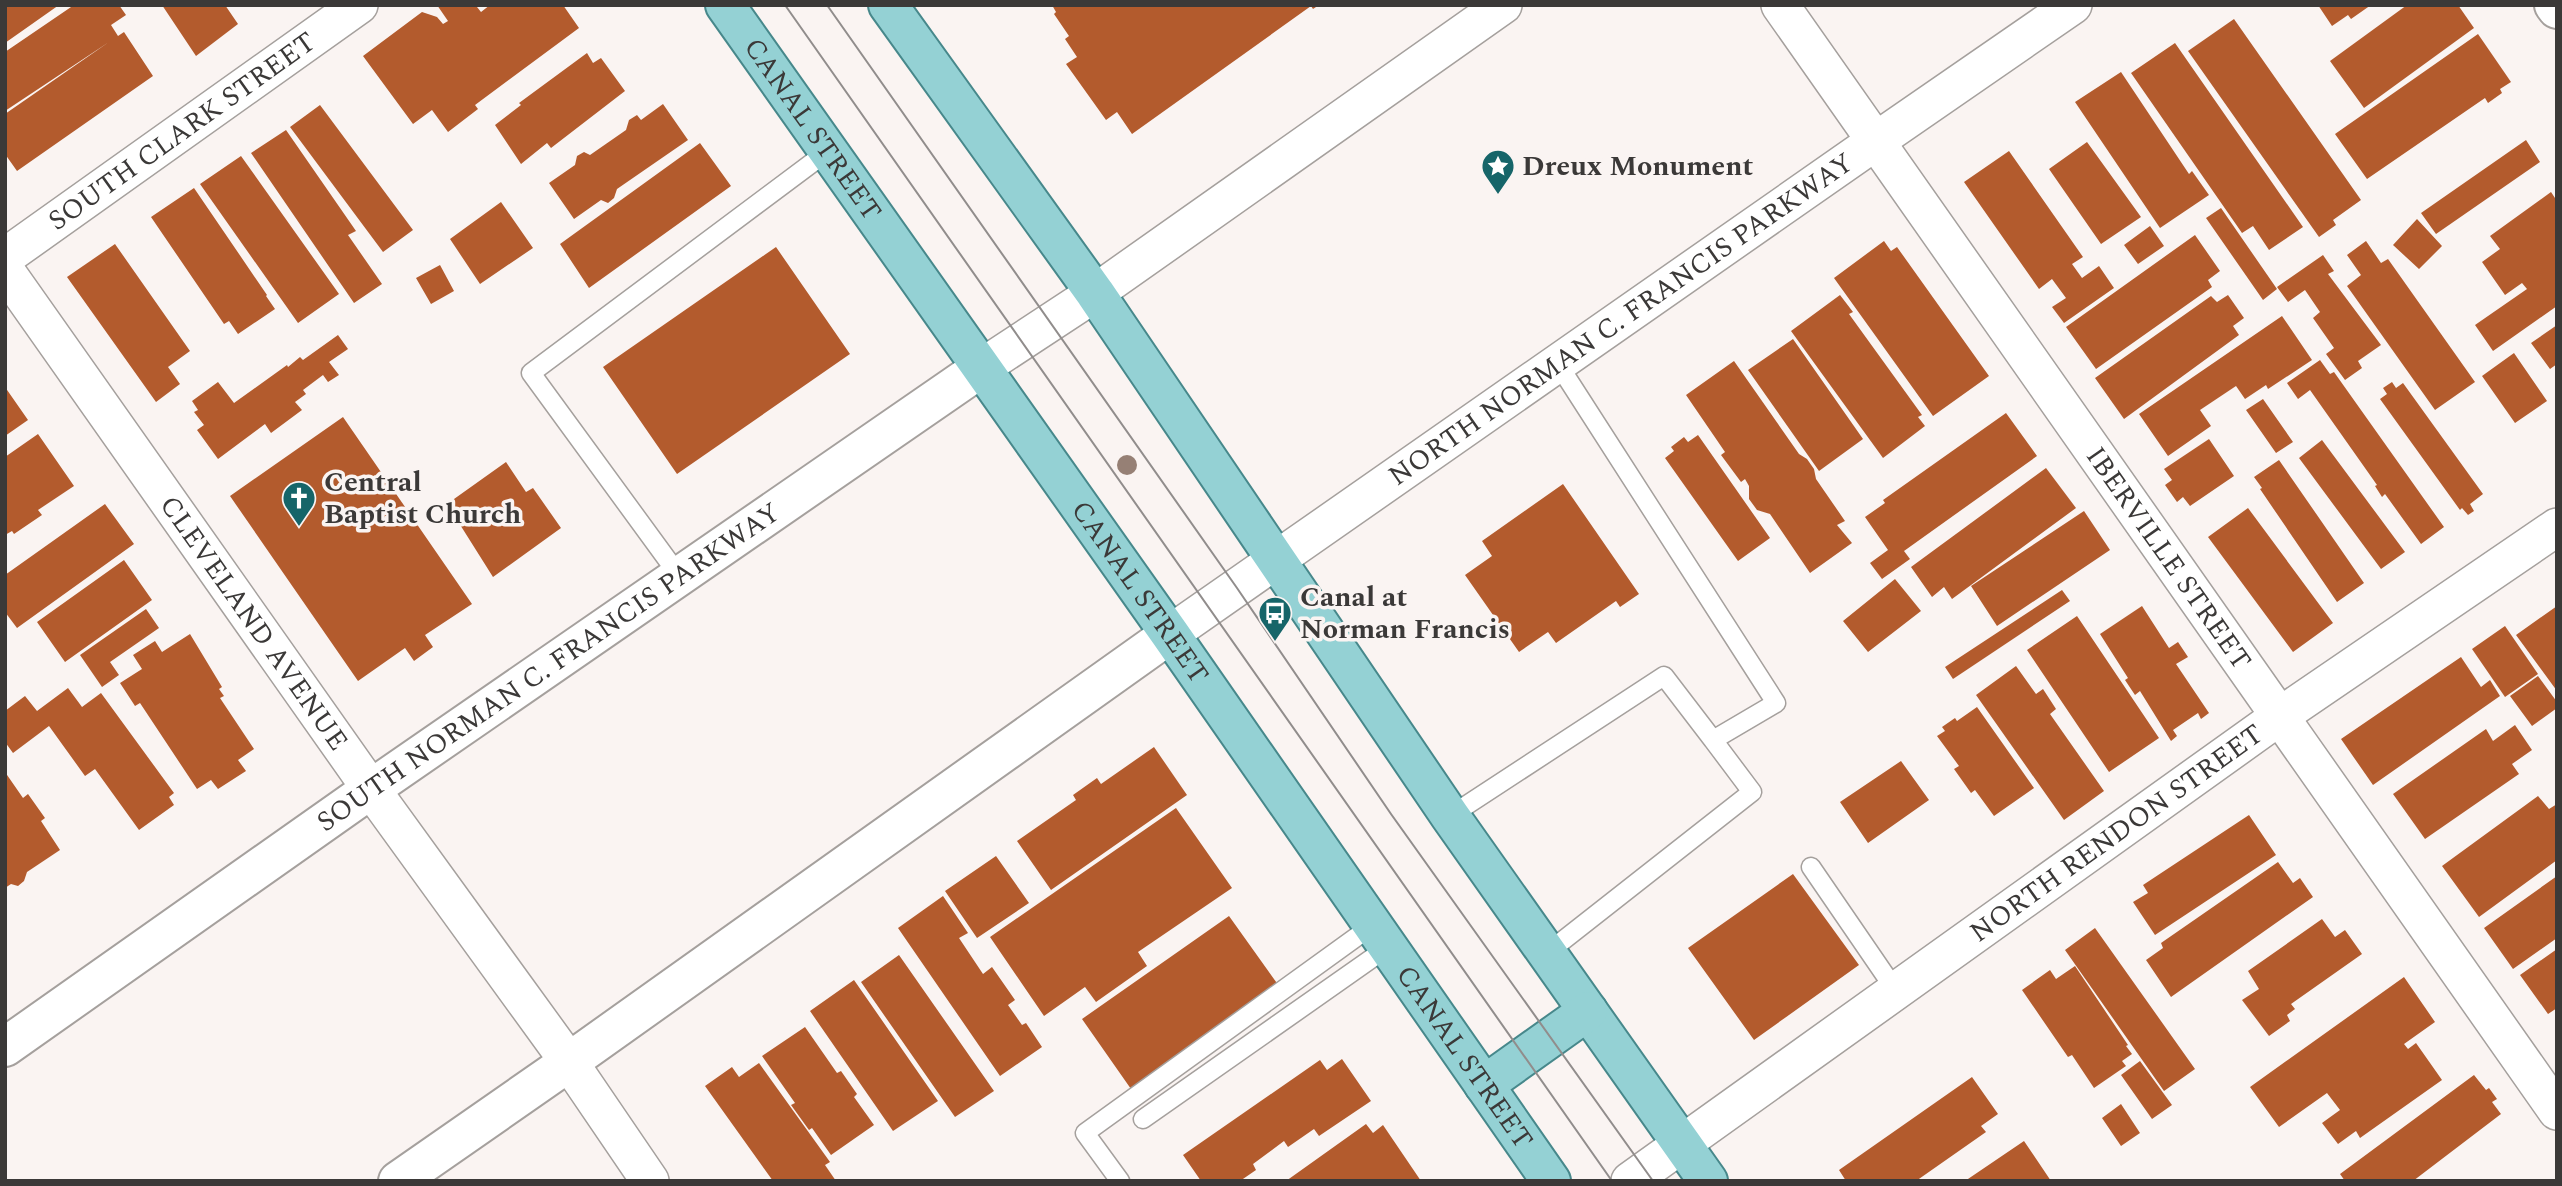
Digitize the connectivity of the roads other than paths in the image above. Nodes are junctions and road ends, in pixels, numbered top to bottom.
1 (359, 5) edge
2 (725, 5) edge
3 (888, 5) edge
4 (1780, 5) edge
5 (2073, 5) edge
6 (1486, 10) edge
7 (1876, 141) junction
8 (828, 151) junction
9 (5, 257) edge
10 (5, 270) edge
11 (1095, 293) junction
12 (1558, 364) junction
13 (981, 368) junction
14 (2557, 527) edge
15 (1277, 560) junction
16 (680, 577) junction
17 (1170, 634) junction
18 (2280, 716) junction
19 (1713, 740) junction
20 (371, 789) junction
21 (1450, 816) junction
22 (1811, 867) dead end
23 (1380, 936) junction
24 (1547, 953) junction
25 (1896, 991) junction
26 (1588, 1011) junction
27 (5, 1047) edge
28 (569, 1062) junction
29 (1484, 1085) junction
30 (2557, 1111) edge
31 (1143, 1119) dead end
32 (1682, 1144) junction
33 (398, 1181) edge
34 (650, 1181) edge
35 (1120, 1181) edge
36 (1550, 1181) edge
37 (1630, 1181) edge
38 (1708, 1181) edge

1 - 9 street, SOUTH CLARK STREET
2 - 8 main road, CANAL STREET
3 - 11 main road
4 - 7 street, IBERVILLE STREET
5 - 7 street, NORTH NORMAN C. FRANCIS PARKWAY
6 - 11 street
7 - 12 street, NORTH NORMAN C. FRANCIS PARKWAY
7 - 18 street, IBERVILLE STREET
8 - 13 main road, CANAL STREET
8 - 16 lane
10 - 20 street, CLEVELAND AVENUE
11 - 13 street, SOUTH NORMAN C. FRANCIS PARKWAY
11 - 15 main road
12 - 15 street, NORTH NORMAN C. FRANCIS PARKWAY
12 - 19 lane
13 - 16 street, SOUTH NORMAN C. FRANCIS PARKWAY
13 - 17 main road, CANAL STREET
14 - 18 street, NORTH RENDON STREET
15 - 17 street, NORTH NORMAN C. FRANCIS PARKWAY
15 - 21 main road
16 - 20 street, SOUTH NORMAN C. FRANCIS PARKWAY
17 - 23 main road, CANAL STREET
17 - 28 street
18 - 25 street, NORTH RENDON STREET
18 - 30 street, IBERVILLE STREET
19 - 21 lane
19 - 24 lane
20 - 27 street, SOUTH NORMAN C. FRANCIS PARKWAY
20 - 28 street, CLEVELAND AVENUE
21 - 24 main road
22 - 25 lane
23 - 29 main road, CANAL STREET
23 - 31 lane
23 - 35 lane
24 - 26 main road
25 - 32 street, NORTH RENDON STREET
26 - 29 main road
26 - 32 main road
28 - 33 street
28 - 34 street, CLEVELAND AVENUE
29 - 36 main road, CANAL STREET
32 - 37 street, NORTH RENDON STREET
32 - 38 main road

